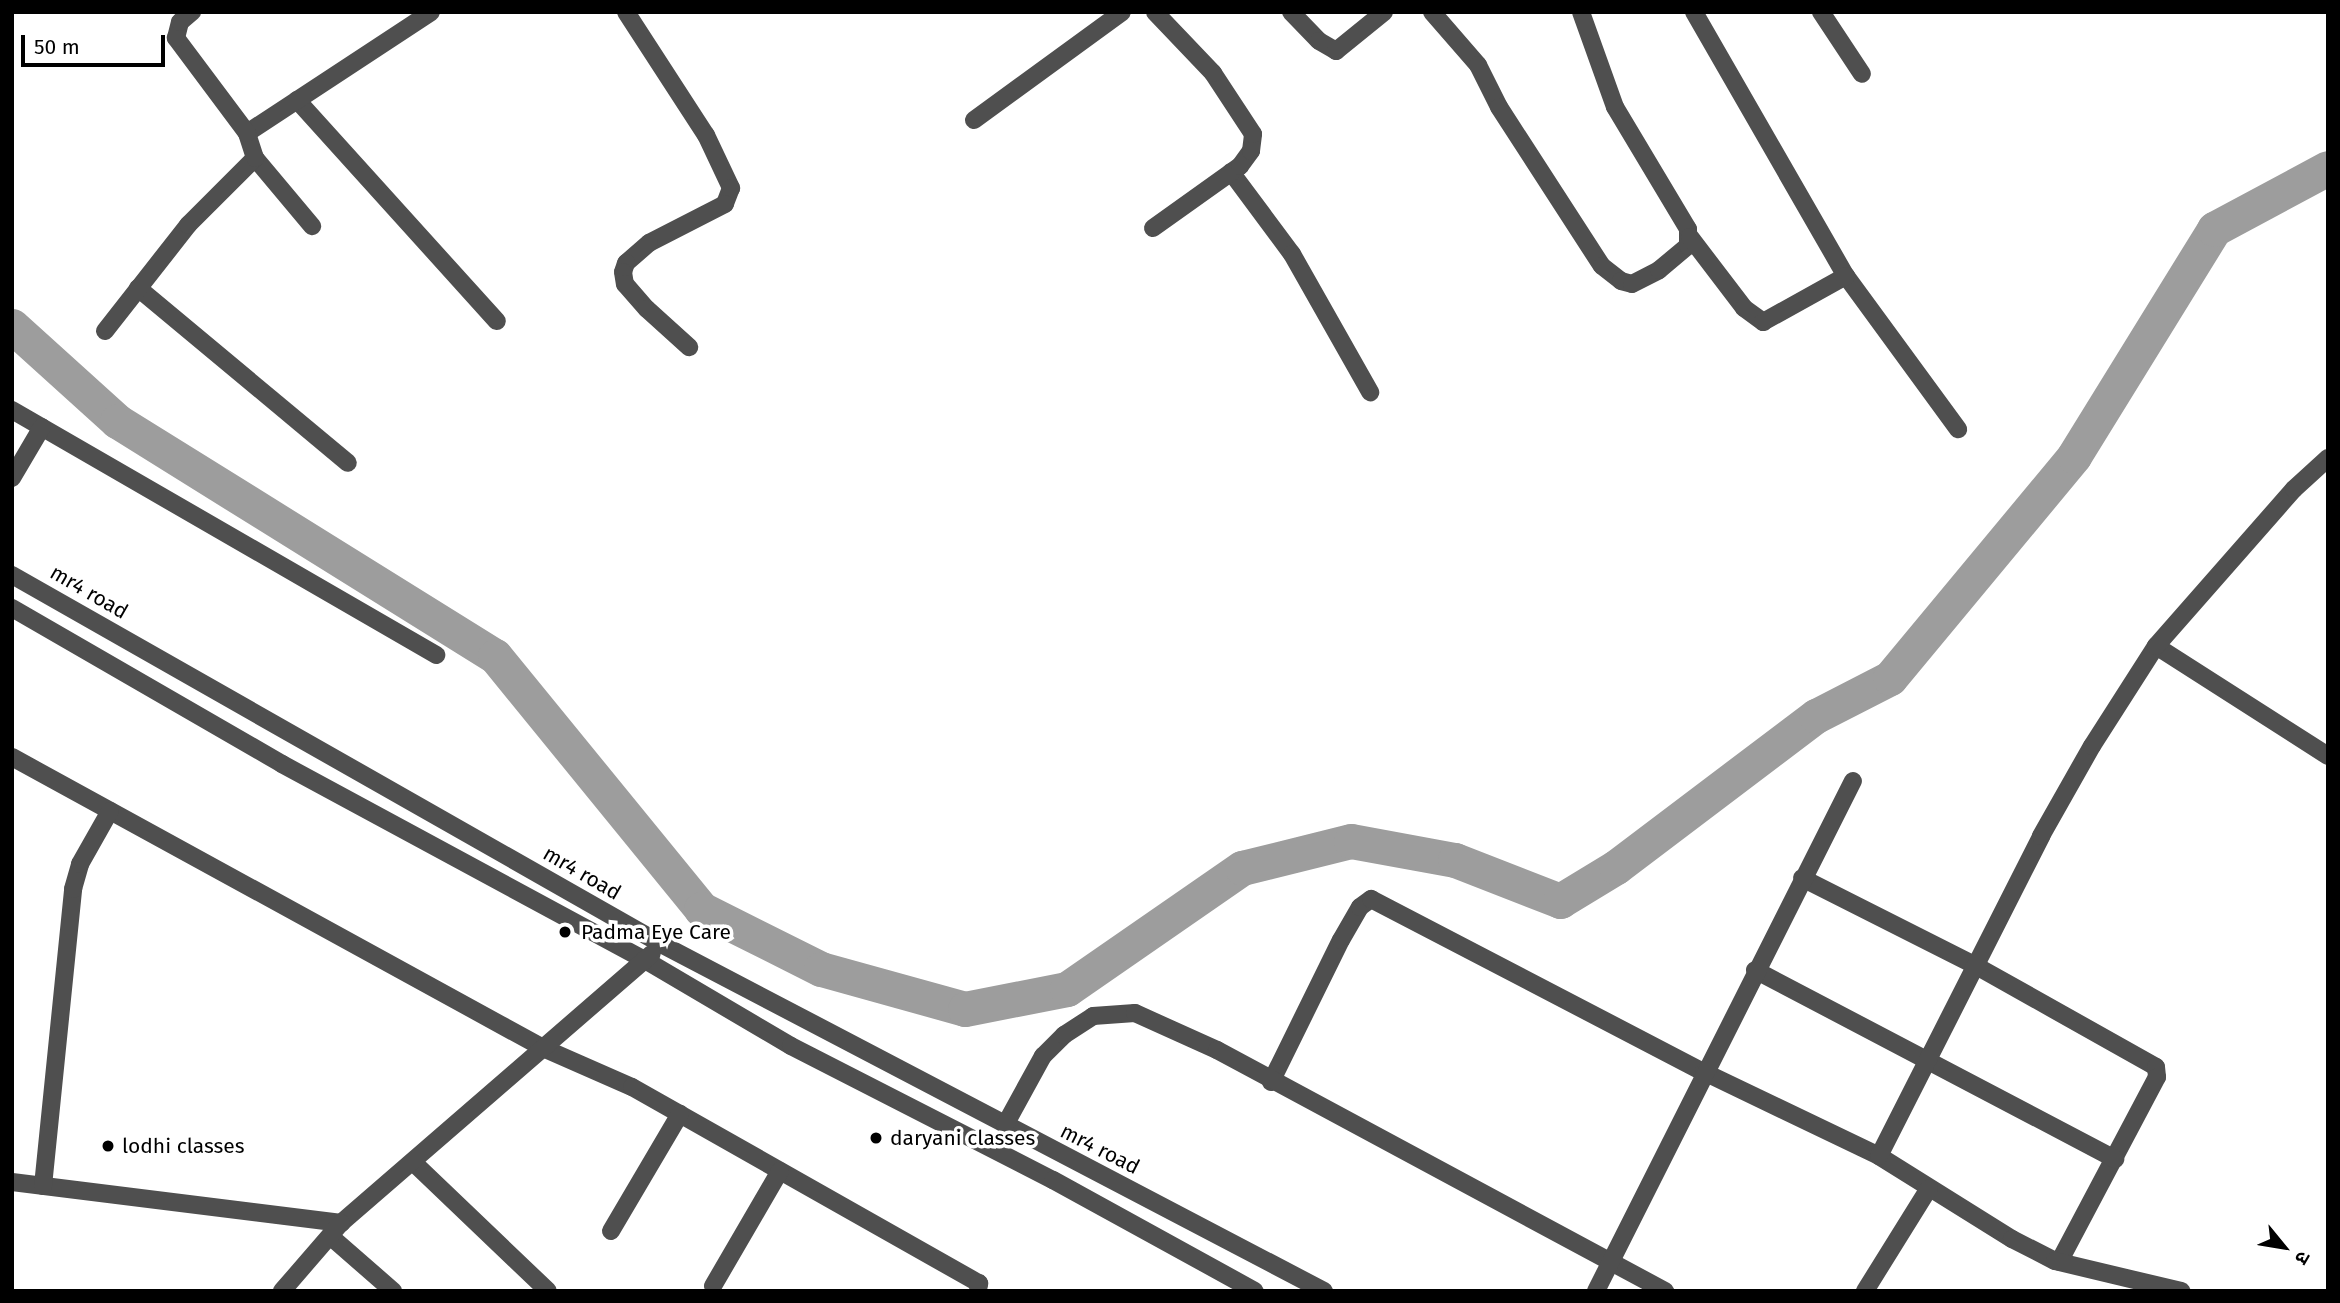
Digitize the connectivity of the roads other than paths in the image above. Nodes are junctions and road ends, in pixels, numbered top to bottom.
1 (192, 12) edge
2 (431, 12) edge
3 (626, 12) edge
4 (1122, 12) edge
5 (1155, 12) edge
6 (1291, 12) edge
7 (1384, 12) edge
8 (1432, 12) edge
9 (1581, 12) edge
10 (1694, 12) edge
11 (1821, 12) edge
12 (1862, 74) dead end
13 (297, 100) junction
14 (974, 120) dead end
15 (247, 133) junction
16 (255, 158) junction
17 (1231, 172) junction
18 (312, 226) dead end
19 (1153, 228) dead end
20 (1690, 237) junction
21 (1846, 276) junction
22 (138, 288) junction
23 (497, 321) dead end
24 (105, 331) dead end
25 (689, 347) dead end
26 (1370, 392) dead end
27 (12, 410) edge
28 (43, 426) junction
29 (1958, 429) dead end
30 (2328, 457) edge
31 (348, 463) dead end
32 (12, 478) edge
33 (12, 575) edge
34 (12, 608) edge
35 (2156, 646) junction
36 (436, 655) dead end
37 (2328, 756) edge
38 (12, 757) edge
39 (1853, 781) dead end
40 (110, 811) junction
41 (1802, 878) junction
42 (663, 945) junction
43 (645, 960) junction
44 (1978, 967) junction
45 (1755, 970) junction
46 (544, 1048) junction
47 (1926, 1058) junction
48 (1704, 1072) junction
49 (1271, 1082) junction
50 (680, 1114) junction
51 (1005, 1125) junction
52 (1879, 1156) junction
53 (2115, 1159) junction
54 (414, 1163) junction
55 (780, 1171) junction
56 (12, 1182) edge
57 (43, 1186) junction
58 (1929, 1188) junction
59 (335, 1229) junction
60 (611, 1231) dead end
61 (1612, 1261) junction
62 (2059, 1262) junction
63 (713, 1286) dead end
64 (282, 1291) edge
65 (393, 1291) edge
66 (548, 1291) edge
67 (978, 1291) edge
68 (1255, 1291) edge
69 (1324, 1291) edge
70 (1596, 1291) edge
71 (1665, 1291) edge
72 (1865, 1291) edge
73 (2181, 1291) edge

1 - 15 street
2 - 13 street
3 - 25 street
4 - 14 street
5 - 17 street
6 - 7 street
8 - 20 street
9 - 20 street
10 - 21 street
11 - 12 street
13 - 15 street
13 - 23 street
15 - 16 street
16 - 18 street
16 - 22 street
17 - 19 street
17 - 26 street
20 - 21 street
21 - 29 street
22 - 24 street
22 - 31 street
27 - 28 street
28 - 32 street
28 - 36 street
30 - 35 street
33 - 42 street, mr4 road
34 - 43 street
35 - 37 street
35 - 44 street
38 - 40 street
39 - 41 street
40 - 46 street
40 - 57 street
41 - 44 street
41 - 45 street
42 - 43 street
42 - 51 street, mr4 road
43 - 46 street
43 - 68 street
44 - 47 street
44 - 53 street
45 - 47 street
45 - 48 street
46 - 50 street
46 - 54 street
47 - 52 street
47 - 53 street
48 - 49 street
48 - 52 street
48 - 61 street
49 - 51 street
49 - 61 street
50 - 55 street
50 - 60 street
51 - 69 street, mr4 road
52 - 58 street
53 - 62 street
54 - 59 street
54 - 66 street
55 - 63 street
55 - 67 street
56 - 57 street
57 - 59 street
58 - 62 street
58 - 72 street
59 - 64 street
59 - 65 street
61 - 70 street
61 - 71 street
62 - 73 street

